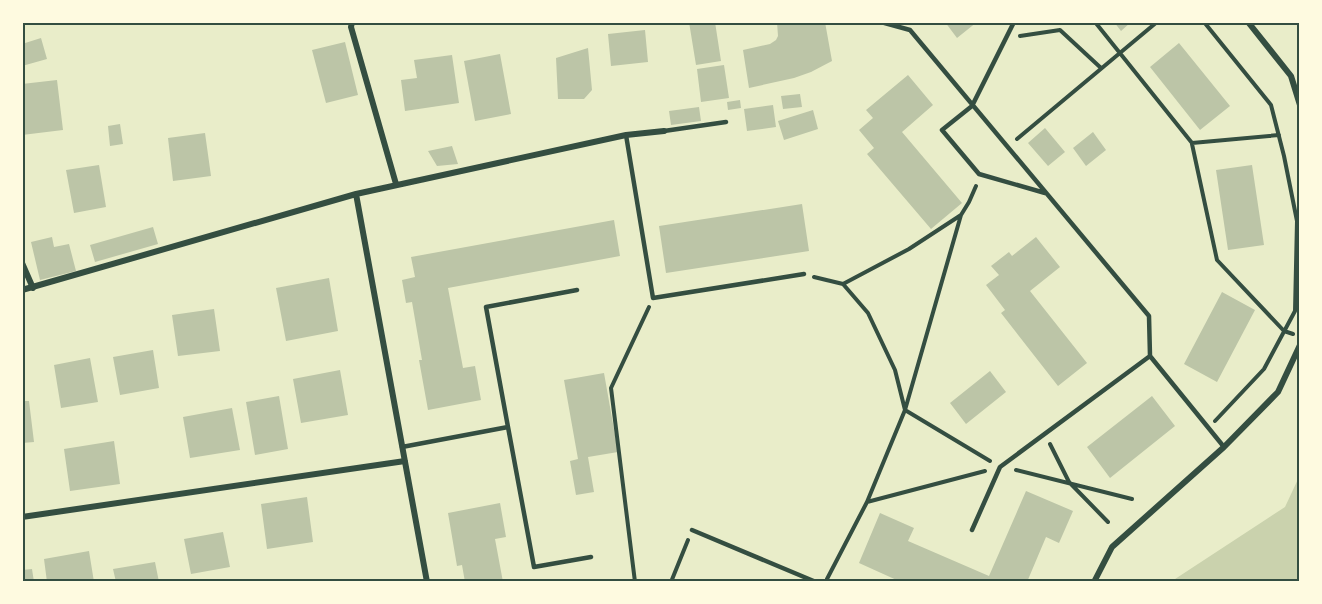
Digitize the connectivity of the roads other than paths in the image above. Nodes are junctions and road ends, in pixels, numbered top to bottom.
1 (352, 22) edge
2 (881, 22) edge
3 (1014, 22) edge
4 (1248, 22) edge
5 (1299, 105) edge
6 (972, 106) junction
7 (726, 122) dead end
8 (664, 130) joint
9 (626, 135) junction
10 (396, 184) junction
11 (1045, 193) junction
12 (356, 194) junction
13 (22, 263) edge
14 (804, 274) road end
15 (33, 288) junction
16 (22, 290) edge
17 (577, 290) dead end
18 (1299, 345) edge
19 (1150, 356) junction
20 (508, 427) junction
21 (402, 447) junction
22 (1224, 447) junction
23 (405, 461) junction
24 (22, 517) edge
25 (692, 530) road end
26 (972, 530) dead end
27 (591, 557) dead end
28 (427, 582) edge
29 (816, 582) edge
30 (1094, 582) edge

1 - 10 street
2 - 6 lane
3 - 6 lane
4 - 5 street
6 - 11 lane
6 - 11 lane
7 - 8 lane
8 - 9 street
9 - 10 street
9 - 14 lane
10 - 12 street
11 - 19 lane
12 - 15 street
12 - 21 street
13 - 15 street
15 - 16 street
17 - 20 lane
18 - 22 street
19 - 22 lane
19 - 26 lane
20 - 21 lane
20 - 27 lane
21 - 23 street
22 - 30 street
23 - 24 street
23 - 28 street
25 - 29 lane

